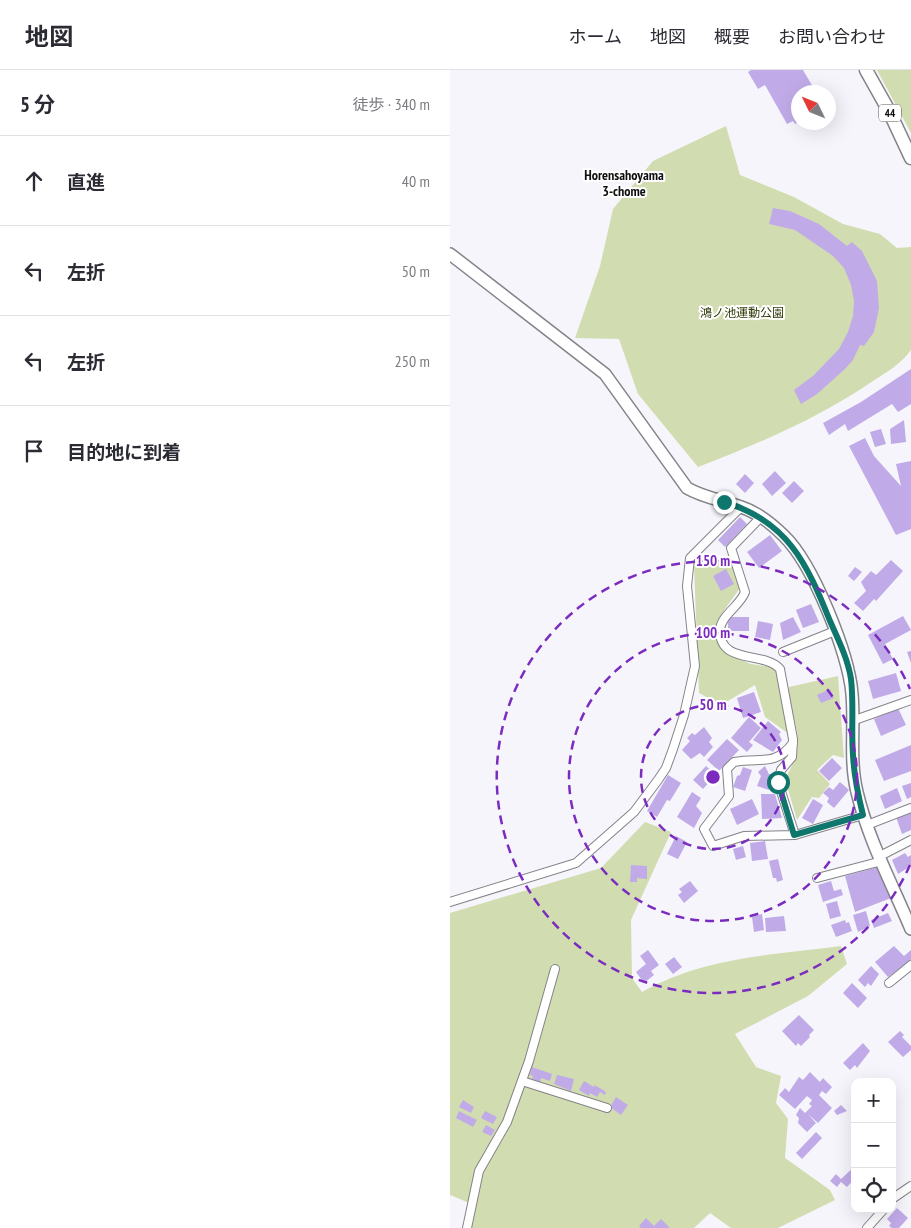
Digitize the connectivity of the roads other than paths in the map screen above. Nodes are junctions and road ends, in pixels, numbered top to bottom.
1 (866, 70) edge
2 (911, 158) edge
3 (450, 254) edge
4 (741, 507) junction
5 (761, 517) junction
6 (835, 632) junction
7 (783, 652) dead end
8 (911, 700) edge
9 (852, 721) junction
10 (793, 743) junction
11 (911, 808) edge
12 (865, 820) junction
13 (794, 835) junction
14 (911, 840) edge
15 (881, 858) junction
16 (817, 878) dead end
17 (450, 902) edge
18 (911, 929) edge
19 (911, 965) edge
20 (555, 969) dead end
21 (889, 983) dead end
22 (522, 1081) junction
23 (607, 1108) dead end
24 (911, 1186) edge
25 (896, 1196) edge
26 (880, 1213) edge
27 (467, 1228) edge
28 (866, 1228) edge

1 - 2 main road, 44
3 - 4 street
4 - 5 street
4 - 17 street
5 - 6 street
5 - 10 street
6 - 7 street
6 - 9 street
8 - 9 street
9 - 12 street
10 - 13 street
10 - 13 street
11 - 12 street
12 - 13 street
12 - 15 street
14 - 15 street
15 - 16 street
15 - 18 street
19 - 21 street
20 - 22 street
22 - 23 street
22 - 27 street
24 - 25 street
26 - 28 street

